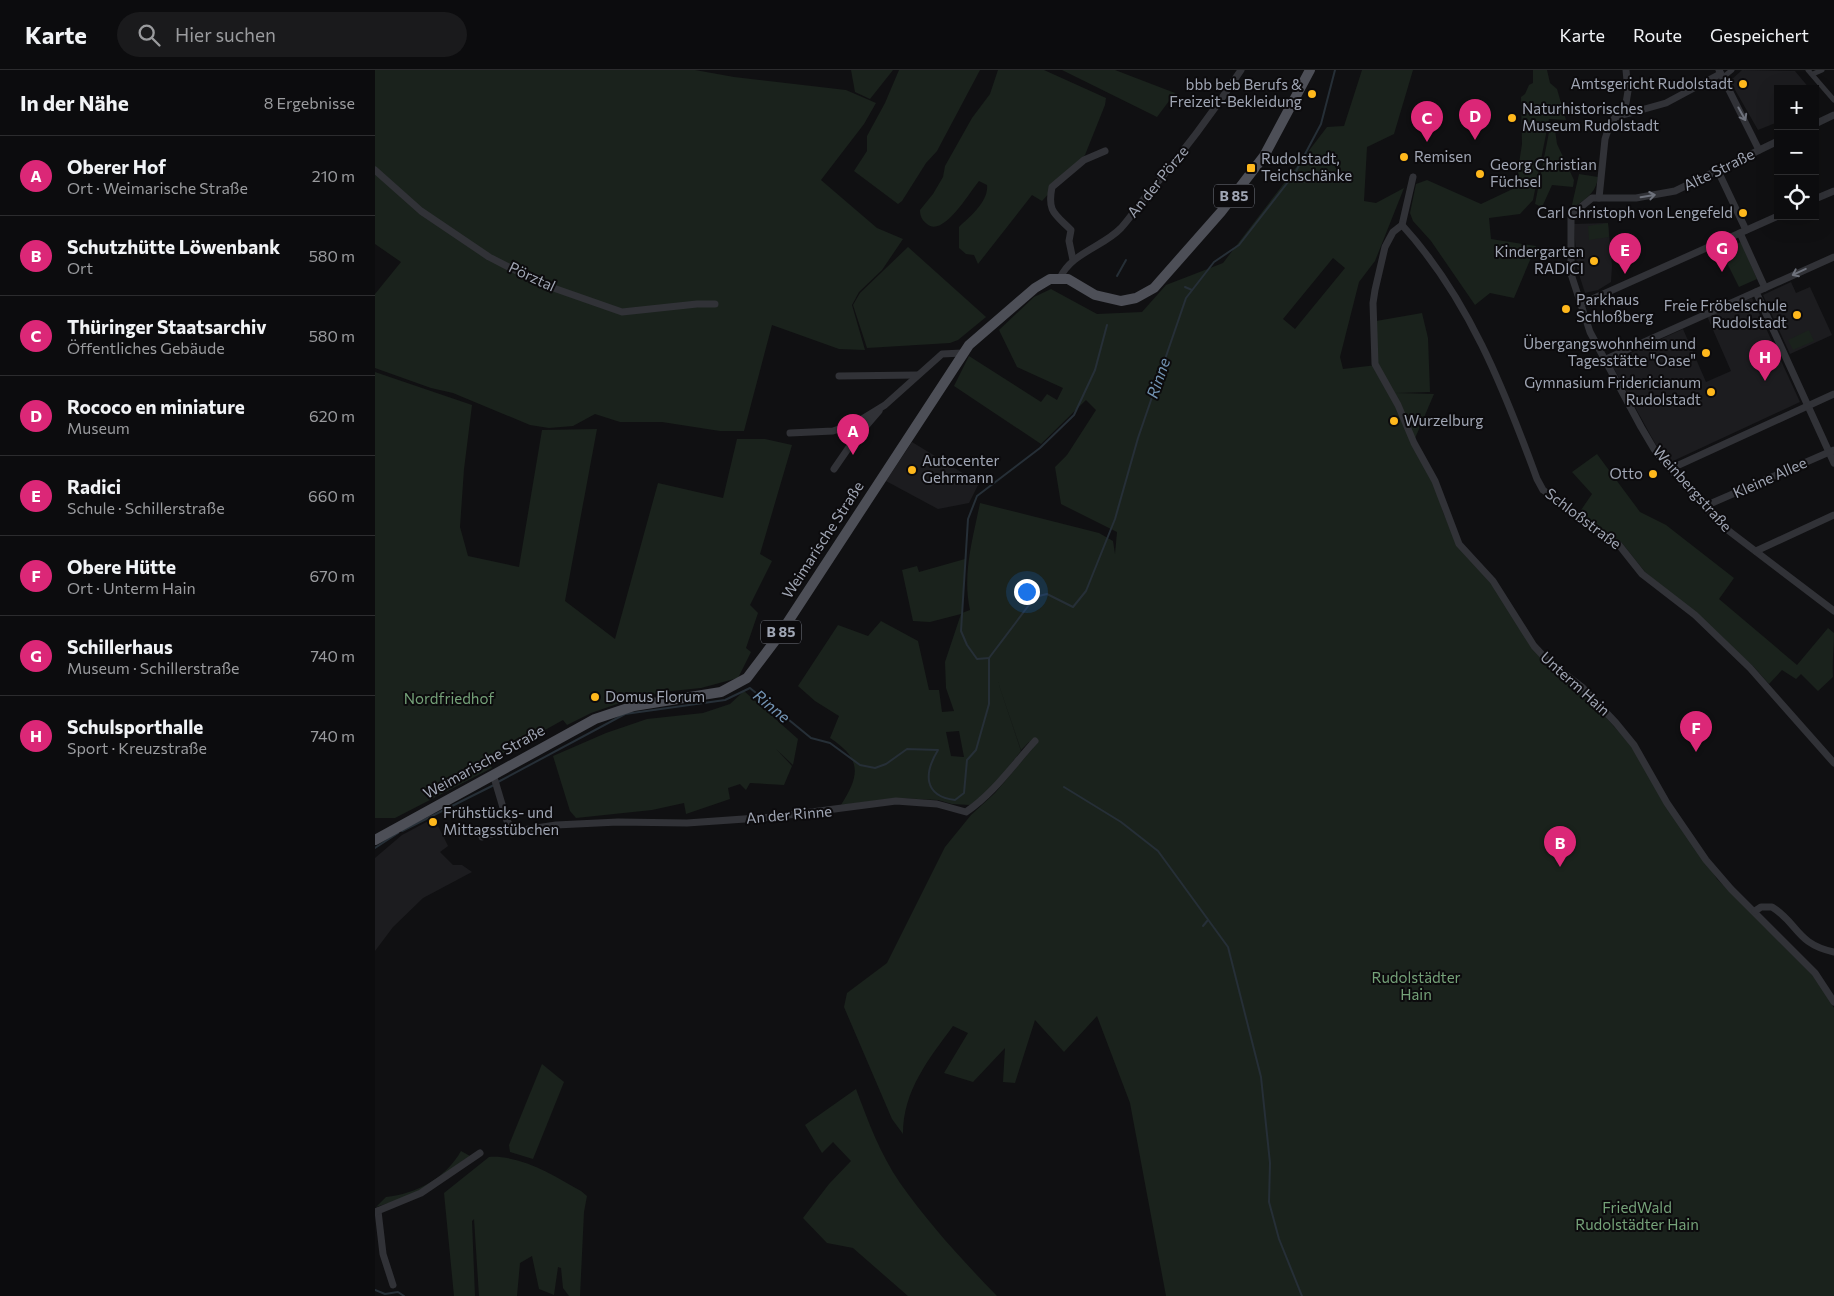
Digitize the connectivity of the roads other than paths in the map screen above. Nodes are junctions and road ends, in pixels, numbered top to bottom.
1 (1310, 70) edge
2 (1626, 70) edge
3 (1732, 70) edge
4 (1822, 70) edge
5 (1238, 71) edge
6 (1811, 72) edge
7 (1720, 74) edge
8 (1834, 100) edge
9 (1834, 114) edge
10 (1616, 117) junction
11 (1819, 122) edge
12 (1774, 143) edge
13 (1759, 150) junction
14 (1105, 151) dead end
15 (375, 170) edge
16 (1718, 171) junction
17 (1413, 177) dead end
18 (1834, 191) edge
19 (1819, 197) edge
20 (1599, 198) junction
21 (1774, 218) edge
22 (1402, 225) junction
23 (1743, 231) junction
24 (1834, 256) edge
25 (1073, 260) junction
26 (1060, 278) junction
27 (1765, 288) junction
28 (1756, 292) junction
29 (715, 304) dead end
30 (1581, 304) junction
31 (962, 353) junction
32 (1604, 360) junction
33 (917, 375) junction
34 (839, 376) dead end
35 (1834, 394) edge
36 (885, 405) junction
37 (1808, 405) junction
38 (790, 432) dead end
39 (1831, 451) edge
40 (1834, 463) edge
41 (1670, 468) junction
42 (834, 469) dead end
43 (1705, 506) junction
44 (1834, 515) edge
45 (1756, 551) junction
46 (1834, 612) edge
47 (1035, 740) dead end
48 (1834, 764) edge
49 (496, 780) junction
50 (512, 828) junction
51 (482, 837) dead end
52 (375, 840) edge
53 (1755, 911) junction
54 (1834, 952) edge
55 (1834, 1002) edge
56 (480, 1153) dead end
57 (376, 1212) edge
58 (393, 1285) dead end

1 - 26 main road, B 85
2 - 10 street
3 - 7 street
4 - 6 street
5 - 25 street, An der Pörze
6 - 8 street
7 - 10 street
7 -> 13 street
9 - 11 street
10 - 20 street
12 - 13 street, Alte Straße
13 - 16 street, Alte Straße
14 - 25 street
15 - 29 street, Pörztal
20 -> 16 street, Alte Straße
16 - 23 street
17 - 22 street
18 - 19 street
20 - 30 street, Weinbergstraße
21 - 23 street
22 - 48 street, Schloßstraße
22 - 53 street, Unterm Hain
23 - 27 street
23 - 30 street
24 -> 27 street
25 - 26 street, An der Pörze
26 - 31 main road, Weimarische Straße / B 85
27 - 28 street
28 - 32 street
28 - 37 street
30 - 32 street, Weinbergstraße
31 - 33 street
31 - 49 main road, Weimarische Straße / B 85
32 - 41 street, Weinbergstraße
33 - 34 street
33 - 36 street
35 - 37 street
36 - 38 street
36 - 42 street, Weimarische Straße
37 - 39 street
37 - 41 street
39 - 40 street
39 - 43 street, Kleine Allee
41 - 43 street, Weinbergstraße
43 - 45 street, Weinbergstraße
44 - 45 street
45 - 46 street, Weinbergstraße
47 - 50 street, An der Rinne
49 - 50 street
49 - 52 main road, Weimarische Straße / B 85
50 - 51 street, An der Rinne
53 - 54 street
53 - 55 street, Unterm Hain
56 - 57 street
57 - 58 street

